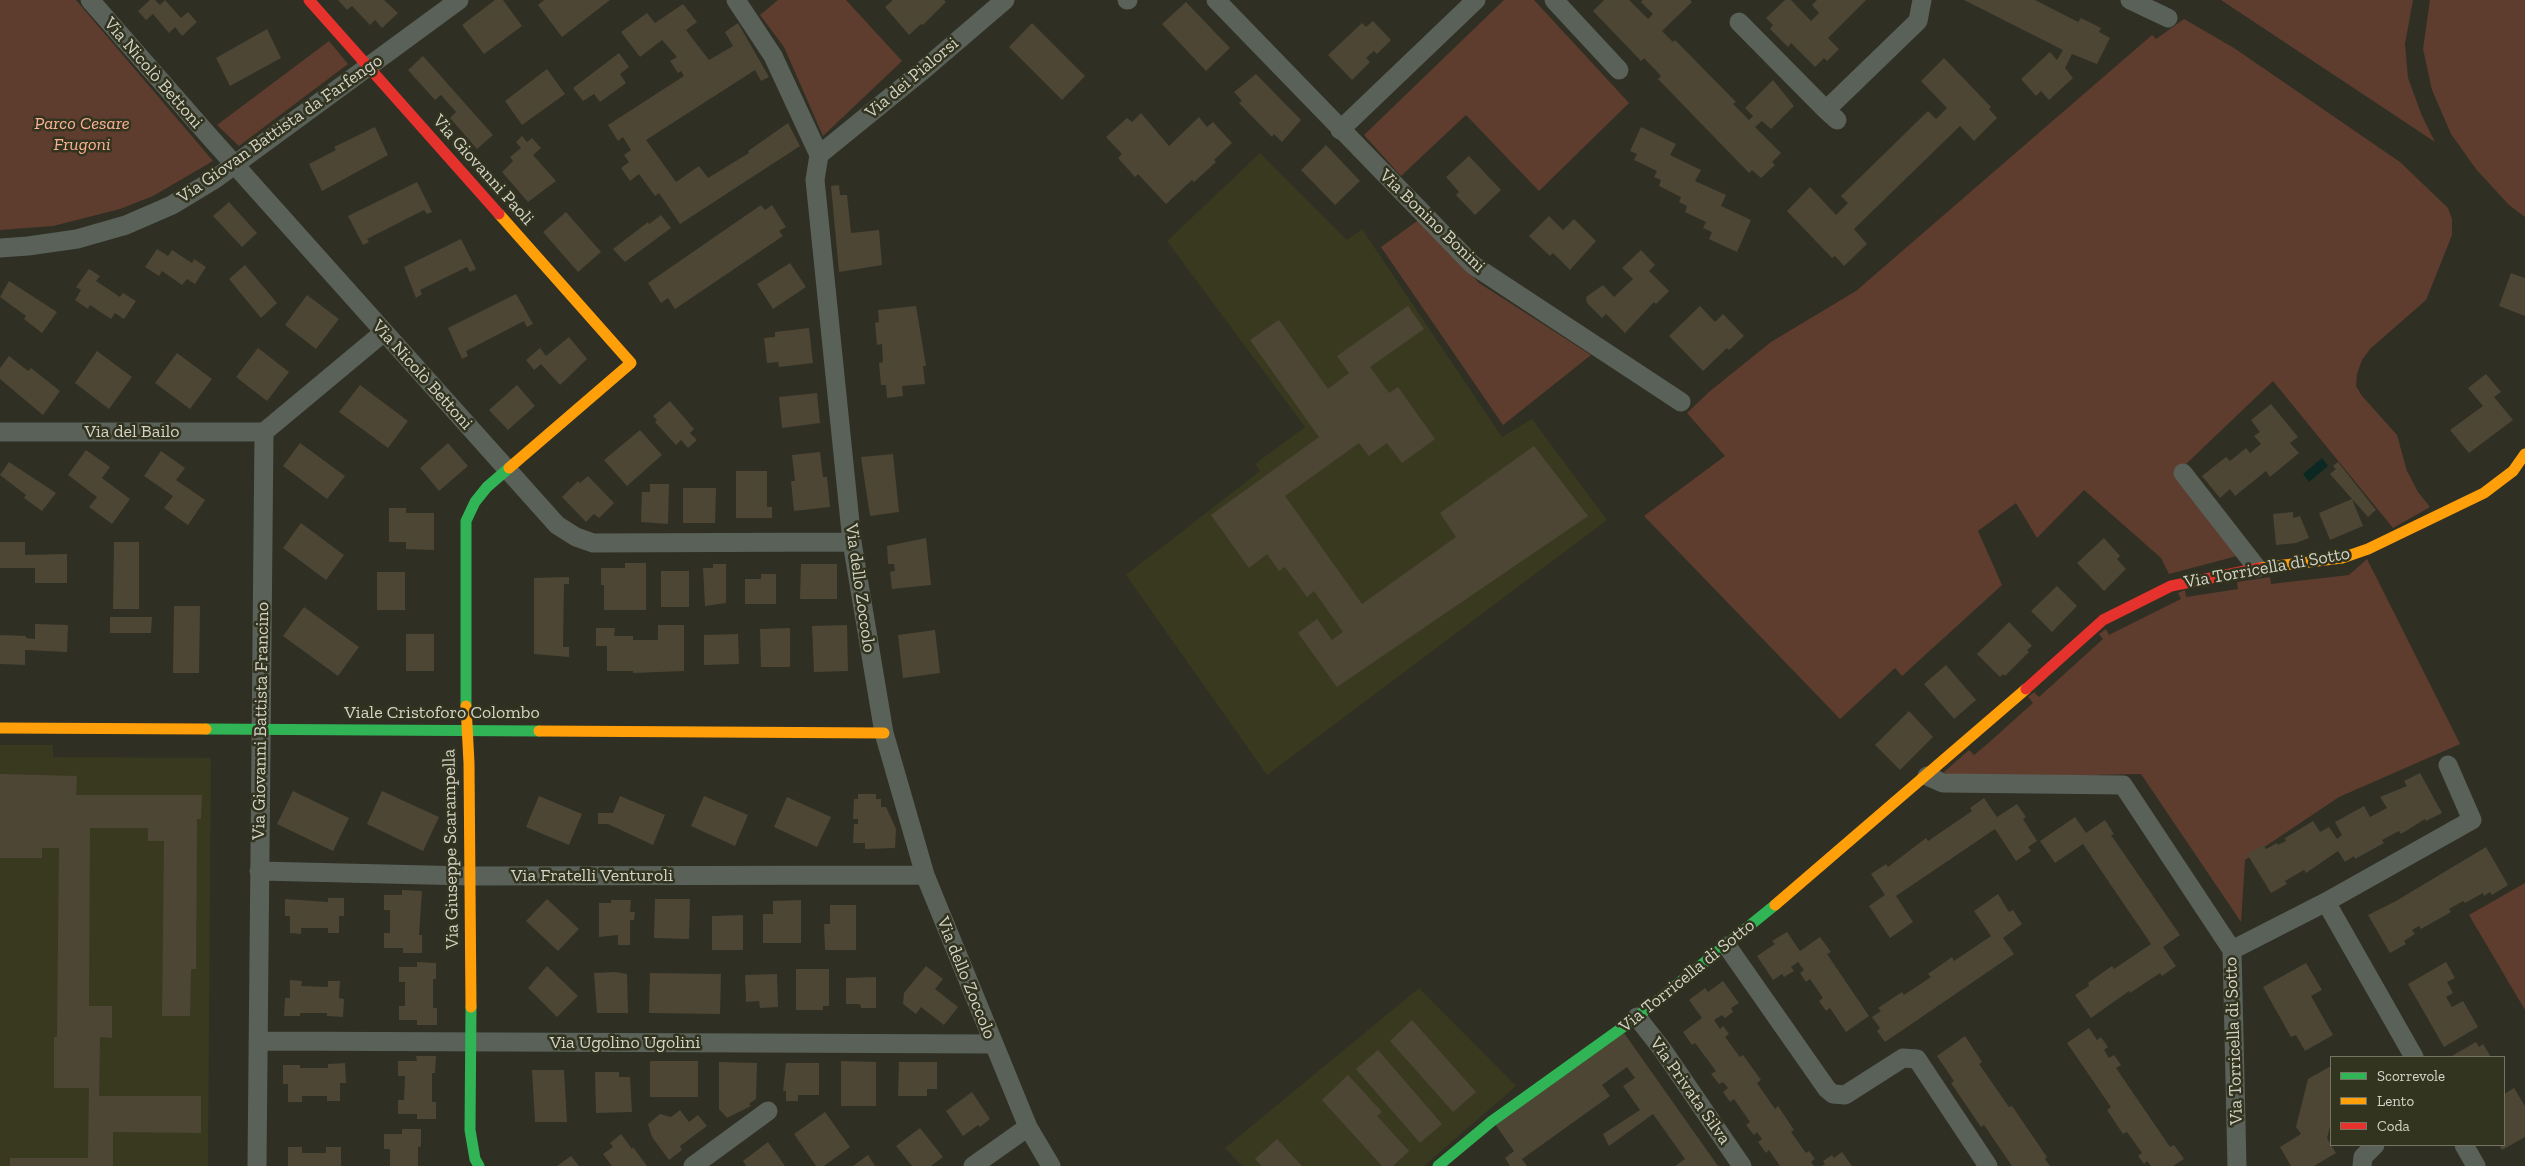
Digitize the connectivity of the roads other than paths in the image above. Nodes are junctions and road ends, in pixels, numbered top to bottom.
1 (90, 0) edge
2 (309, 0) edge
3 (459, 0) edge
4 (736, 0) edge
5 (1005, 0) edge
6 (1216, 0) edge
7 (1476, 0) edge
8 (1554, 0) edge
9 (1922, 0) edge
10 (2130, 0) edge
11 (2168, 18) dead end
12 (1739, 22) dead end
13 (368, 68) junction
14 (1619, 70) dead end
15 (1340, 130) junction
16 (819, 155) junction
17 (235, 164) junction
18 (0, 248) edge
19 (384, 332) junction
20 (632, 362) joint
21 (1680, 402) dead end
22 (0, 432) edge
23 (264, 432) junction
24 (2525, 454) edge
25 (508, 471) junction
26 (2183, 473) dead end
27 (852, 542) junction
28 (2257, 568) junction
29 (0, 728) edge
30 (262, 729) junction
31 (466, 732) junction
32 (884, 733) junction
33 (2448, 764) dead end
34 (1927, 776) junction
35 (259, 872) junction
36 (470, 876) junction
37 (925, 876) junction
38 (2326, 902) junction
39 (1727, 946) junction
40 (2232, 950) junction
41 (1637, 1017) junction
42 (258, 1041) junction
43 (469, 1042) junction
44 (992, 1044) junction
45 (2413, 1056) edge
46 (768, 1111) dead end
47 (1028, 1127) junction
48 (2374, 1146) edge
49 (2465, 1146) edge
50 (257, 1166) edge
51 (479, 1166) edge
52 (692, 1166) edge
53 (974, 1166) edge
54 (1050, 1166) edge
55 (1438, 1166) edge
56 (1742, 1166) edge
57 (1988, 1166) edge
58 (2238, 1166) edge
59 (2362, 1166) edge
60 (2476, 1166) edge

1 - 17 street, Via Nicolò Bettoni
2 - 13 street, Via Giovanni Paoli
3 - 13 street, Via Giovan Battista da Farfengo
4 - 16 street
5 - 16 street, Via dei Pialorsi
6 - 15 street, Via Bonino Bonini
7 - 15 street
8 - 14 street
9 - 12 street
10 - 11 street
13 - 17 street, Via Giovan Battista da Farfengo
13 - 20 street, Via Giovanni Paoli
15 - 21 street, Via Bonino Bonini
16 - 27 street, Via dello Zoccolo
17 - 18 street, Via Giovan Battista da Farfengo
17 - 19 street, Via Nicolò Bettoni
19 - 23 street
19 - 25 street, Via Nicolò Bettoni
20 - 25 street, Via Giuseppe Scarampella
22 - 23 street, Via del Bailo
23 - 30 street, Via Giovanni Battista Francino
24 - 28 street, Via Torricella di Sotto
25 - 27 street, Via Nicolò Bettoni
25 - 31 street, Via Giuseppe Scarampella
26 - 28 street
27 - 32 street, Via dello Zoccolo
28 - 34 street, Via Torricella di Sotto
29 - 30 street, Viale Cristoforo Colombo
30 - 31 street, Viale Cristoforo Colombo
30 - 35 street, Via Giovanni Battista Francino
31 - 32 street, Viale Cristoforo Colombo
31 - 36 street, Via Giuseppe Scarampella
32 - 37 street, Via dello Zoccolo
33 - 38 street
34 - 39 street, Via Torricella di Sotto
34 - 40 street, Via Torricella di Sotto
35 - 36 street, Via Fratelli Venturoli
35 - 42 street, Via Giovanni Battista Francino
36 - 37 street, Via Fratelli Venturoli
36 - 43 street, Via Giuseppe Scarampella
37 - 44 street, Via dello Zoccolo
38 - 40 street
38 - 45 street
39 - 41 street, Via Torricella di Sotto
39 - 57 street
40 - 58 street, Via Torricella di Sotto
41 - 55 street, Via Torricella di Sotto
41 - 56 street, Via Privata Silva
42 - 43 street, Via Ugolino Ugolini
42 - 50 street, Via Giovanni Battista Francino
43 - 44 street, Via Ugolino Ugolini
43 - 51 street, Via Giuseppe Scarampella
44 - 47 street, Via dello Zoccolo
46 - 52 street
47 - 53 street
47 - 54 street, Via dello Zoccolo
48 - 59 street
49 - 60 street

